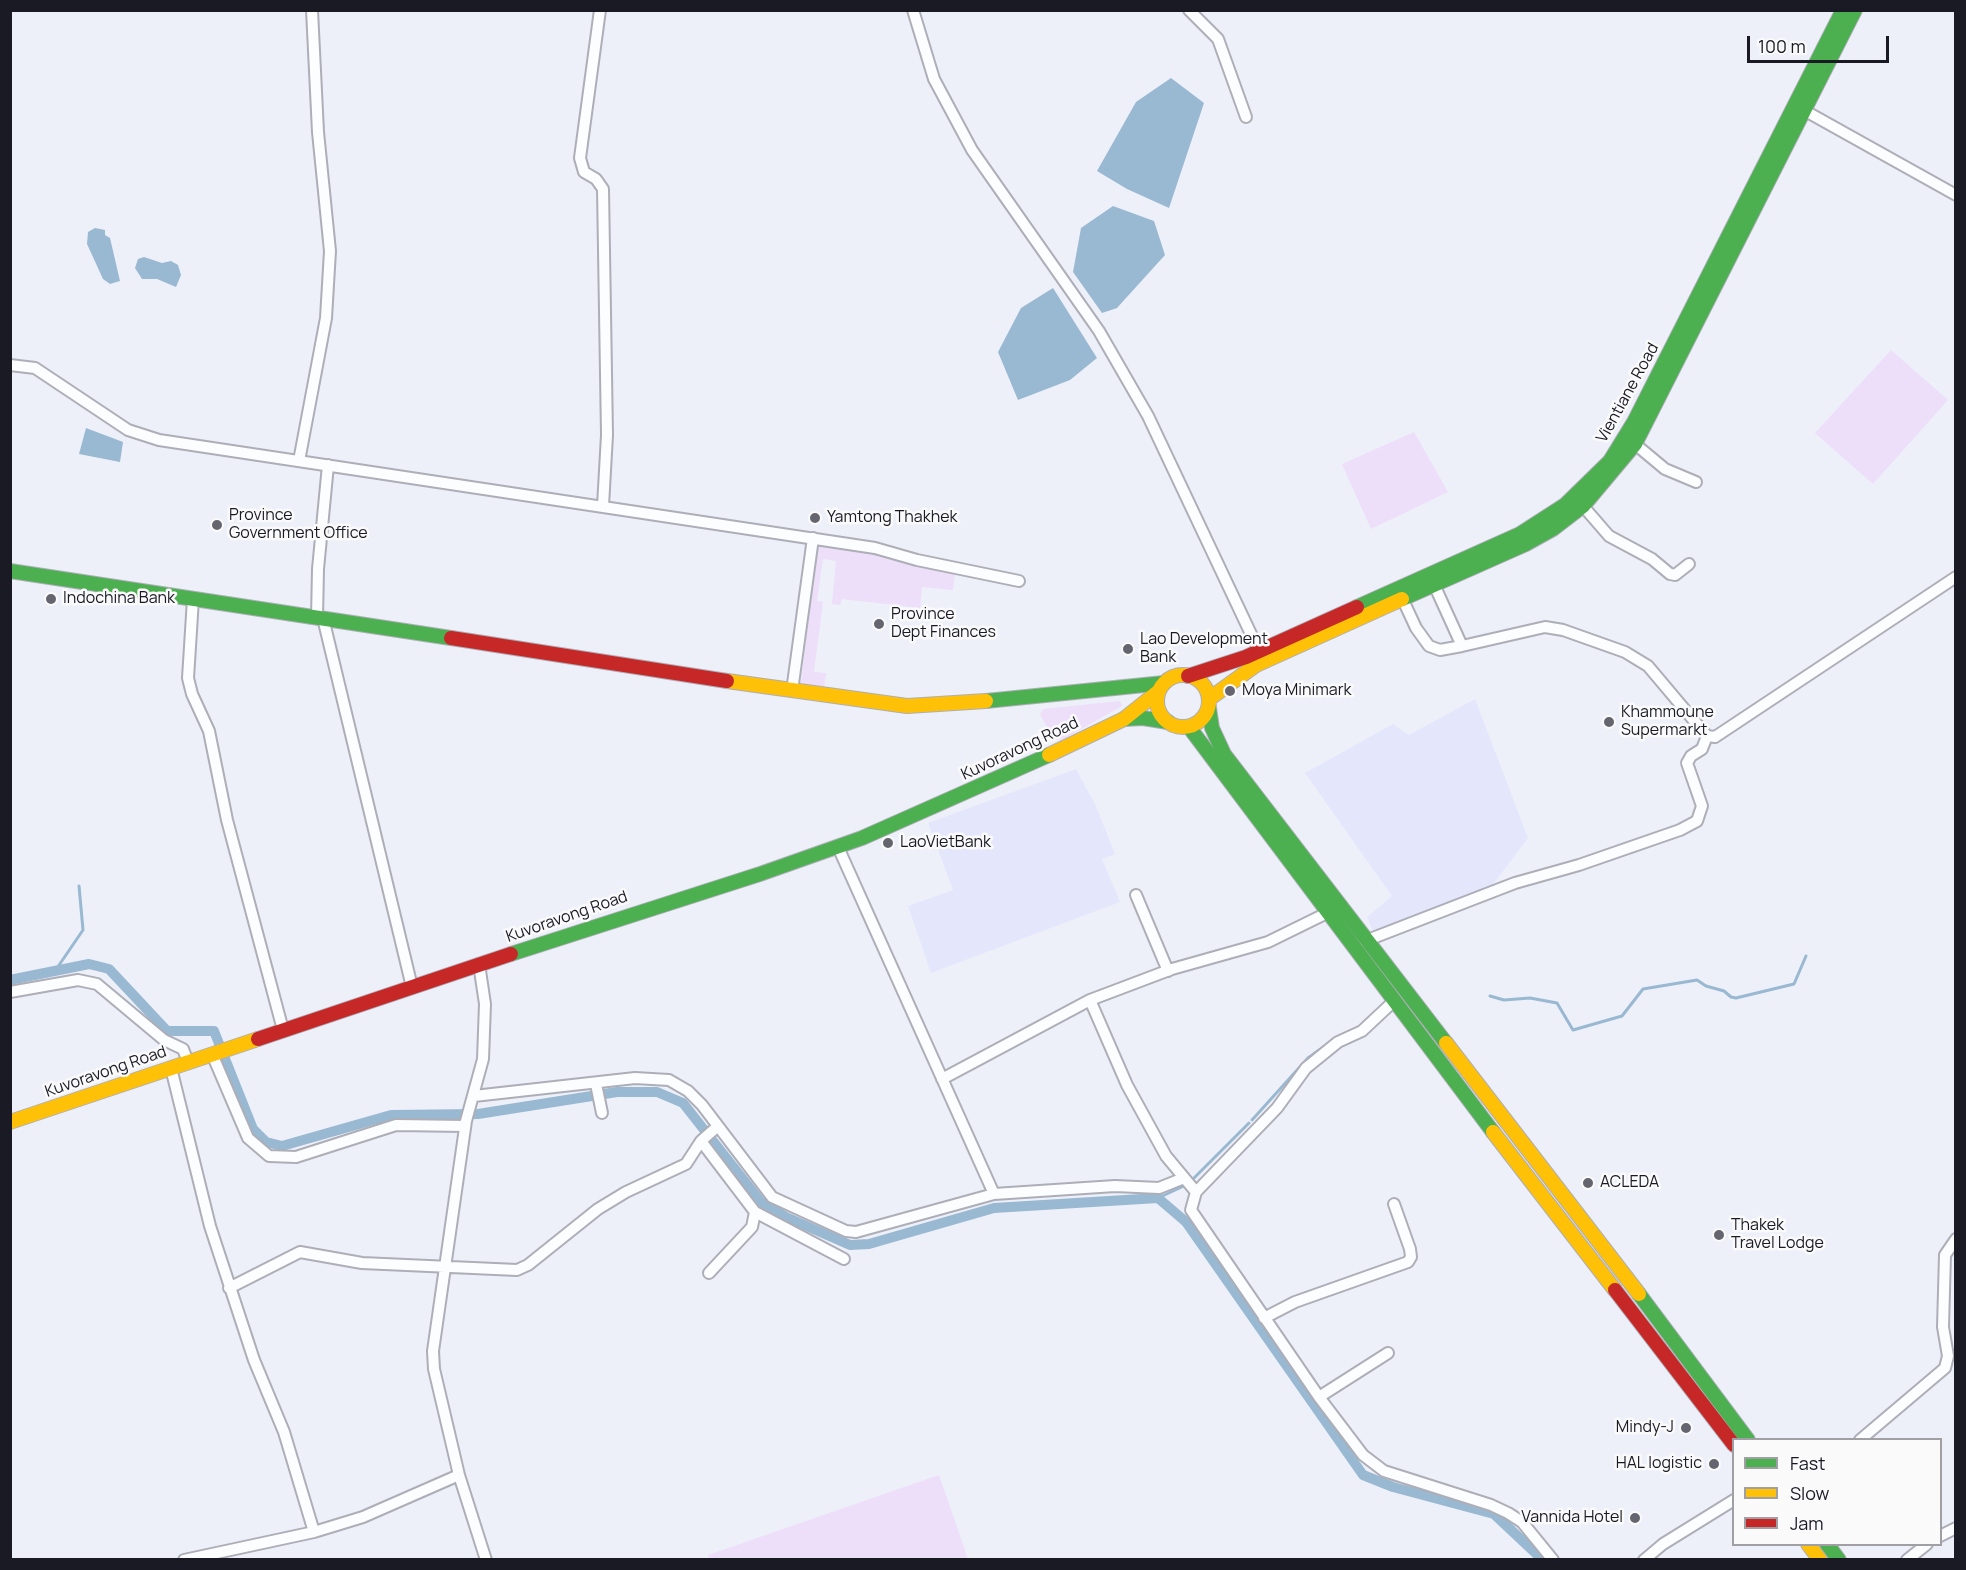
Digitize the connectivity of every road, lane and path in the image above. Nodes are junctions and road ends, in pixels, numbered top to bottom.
1 (312, 10) edge
2 (600, 10) edge
3 (913, 10) edge
4 (1188, 10) edge
5 (1843, 10) edge
6 (1855, 10) edge
7 (1800, 108) junction
8 (1246, 117) dead end
9 (1956, 195) edge
10 (10, 365) edge
11 (1635, 444) junction
12 (299, 461) junction
13 (328, 465) junction
14 (1696, 482) dead end
15 (603, 506) junction
16 (1583, 506) junction
17 (813, 538) junction
18 (1689, 564) dead end
19 (10, 571) edge
20 (1956, 577) edge
21 (1432, 580) junction
22 (1019, 581) dead end
23 (193, 599) junction
24 (1402, 600) junction
25 (320, 618) junction
26 (1462, 646) junction
27 (1259, 651) junction
28 (1188, 676) junction
29 (1161, 687) junction
30 (792, 690) junction
31 (1209, 704) junction
32 (1124, 719) junction
33 (1168, 722) junction
34 (1189, 727) junction
35 (1707, 736) junction
36 (838, 847) junction
37 (1136, 895) dead end
38 (1327, 913) junction
39 (1365, 941) junction
40 (479, 964) junction
41 (1168, 971) junction
42 (412, 987) junction
43 (10, 992) edge
44 (1090, 1000) junction
45 (1394, 1001) junction
46 (283, 1030) junction
47 (214, 1053) junction
48 (188, 1062) junction
49 (171, 1068) junction
50 (942, 1078) junction
51 (596, 1084) junction
52 (472, 1102) junction
53 (602, 1113) dead end
54 (10, 1122) edge
55 (465, 1124) junction
56 (718, 1126) junction
57 (701, 1141) junction
58 (1184, 1178) junction
59 (1196, 1192) junction
60 (993, 1194) junction
61 (1394, 1204) dead end
62 (755, 1212) junction
63 (1956, 1239) edge
64 (844, 1259) dead end
65 (445, 1268) junction
66 (709, 1273) dead end
67 (230, 1288) junction
68 (1264, 1318) junction
69 (1388, 1353) dead end
70 (1952, 1356) edge
71 (1319, 1397) junction
72 (1747, 1438) edge
73 (1862, 1438) edge
74 (1732, 1442) edge
75 (459, 1475) junction
76 (1732, 1501) edge
77 (1956, 1528) edge
78 (314, 1532) junction
79 (1942, 1535) edge
80 (1809, 1546) edge
81 (1828, 1546) edge
82 (1926, 1546) edge
83 (184, 1560) edge
84 (486, 1560) edge
85 (1553, 1560) edge
86 (1644, 1560) edge
87 (1820, 1560) edge
88 (1839, 1560) edge
89 (1907, 1560) edge

1 - 12 street
2 - 15 street
3 - 27 street
4 - 8 street
5 - 7 main road, Vientiane Road
6 - 7 main road
7 - 9 street
7 - 11 main road
7 - 21 main road, Vientiane Road
10 - 12 street
11 - 14 street
11 - 16 main road
12 - 13 street
13 - 15 street
13 - 25 street
15 - 17 street
16 - 18 street
16 - 21 main road
17 - 22 street
17 - 30 street
19 - 23 main road
20 - 35 street
21 - 24 main road
21 - 26 street
21 - 27 main road, Vientiane Road
23 - 25 main road
23 - 46 street
24 - 26 street
24 - 31 main road
25 - 30 main road
25 - 42 street
26 - 35 street
27 - 28 main road, Vientiane Road
28 - 29 main road
28 - 31 main road
29 - 30 main road
29 - 32 main road
29 - 33 main road
31 - 34 main road
31 - 39 main road
32 - 33 main road
32 - 36 main road, Kuvoravong Road
33 - 34 main road
34 - 38 main road
35 - 39 street
36 - 40 main road, Kuvoravong Road
36 - 50 street
37 - 41 street
38 - 41 street
38 - 45 main road
39 - 72 main road
40 - 42 main road, Kuvoravong Road
40 - 52 street
41 - 44 street
42 - 46 main road, Kuvoravong Road
43 - 48 street
44 - 50 street
44 - 58 street
45 - 59 street
45 - 74 main road
46 - 47 main road, Kuvoravong Road
47 - 48 main road, Kuvoravong Road
47 - 55 street
48 - 49 main road, Kuvoravong Road
49 - 54 main road, Kuvoravong Road
49 - 67 street
50 - 60 street
51 - 52 street
51 - 53 street
51 - 56 street
52 - 55 street
55 - 65 street
56 - 57 street
56 - 60 street
57 - 62 street
57 - 65 street
58 - 59 street
58 - 60 street
59 - 68 street
61 - 68 street
62 - 64 street
62 - 66 street
63 - 70 street
65 - 67 street
65 - 75 street
67 - 78 street
68 - 71 street
69 - 71 street
70 - 73 street
71 - 85 street
75 - 78 street
75 - 84 street
76 - 86 street
77 - 79 street
78 - 83 street
80 - 87 main road
81 - 88 main road
82 - 89 street

